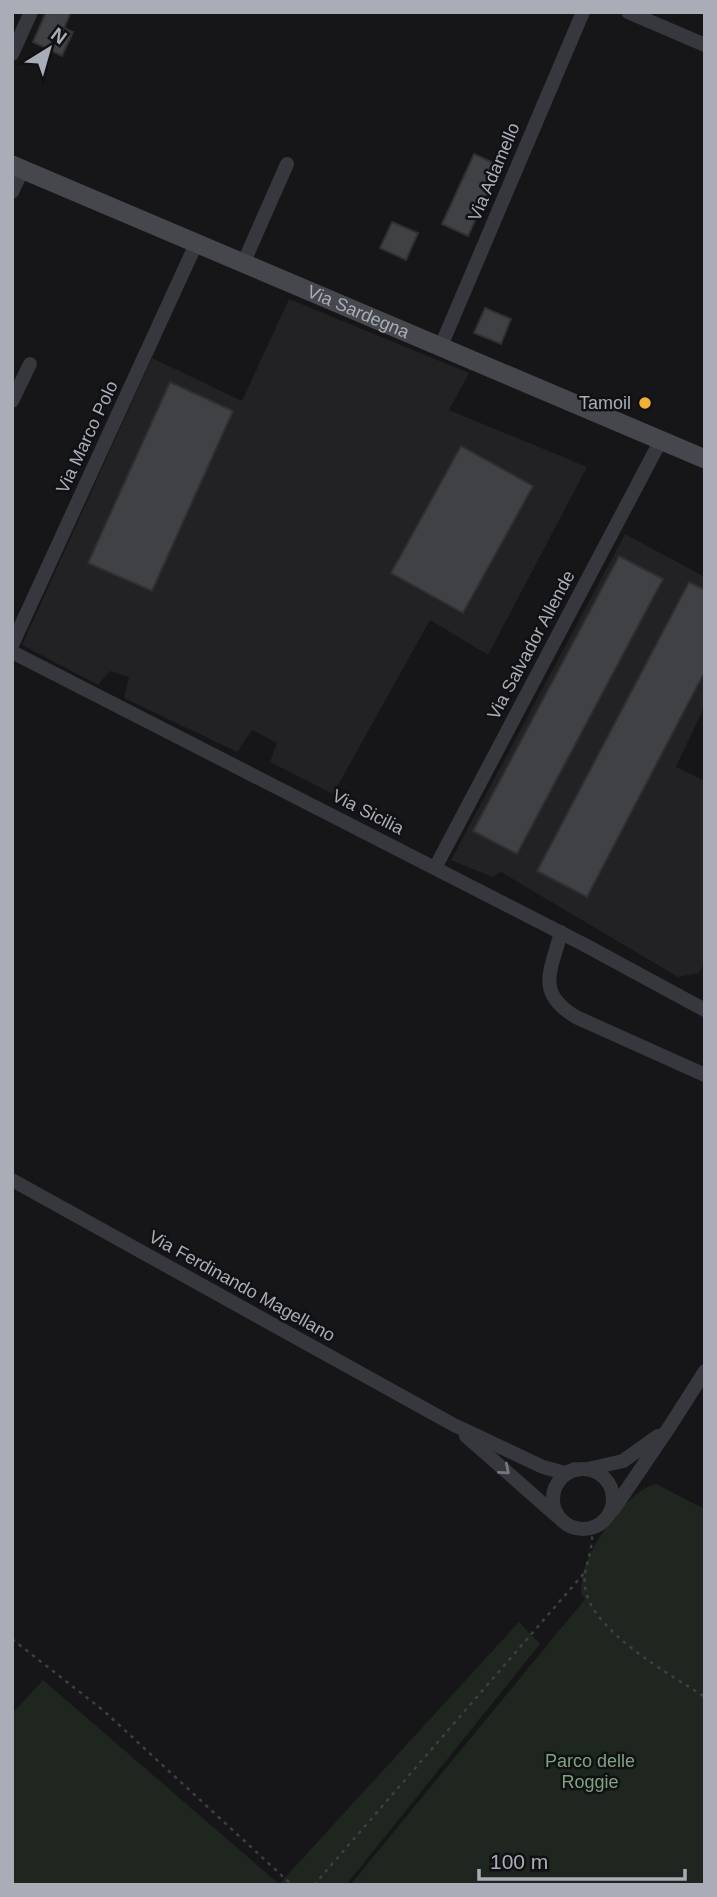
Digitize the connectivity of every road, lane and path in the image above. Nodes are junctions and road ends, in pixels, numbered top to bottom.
1 (31, 12) edge
2 (583, 12) edge
3 (628, 12) edge
4 (705, 45) edge
5 (12, 54) edge
6 (287, 164) dead end
7 (18, 167) edge
8 (12, 192) edge
9 (196, 244) junction
10 (243, 264) junction
11 (442, 346) junction
12 (30, 364) dead end
13 (12, 401) edge
14 (661, 440) junction
15 (705, 459) edge
16 (12, 646) edge
17 (12, 652) edge
18 (435, 868) junction
19 (561, 932) junction
20 (705, 1010) edge
21 (705, 1074) edge
22 (12, 1180) edge
23 (705, 1371) edge
24 (454, 1425) junction
25 (670, 1426) junction
26 (581, 1469) junction
27 (610, 1514) junction
28 (558, 1517) junction
29 (592, 1528) junction
30 (586, 1572) junction
31 (12, 1639) edge
32 (705, 1697) edge
33 (292, 1885) edge
34 (314, 1885) edge

1 - 5 street
2 - 11 street, Via Adamello
3 - 4 street
6 - 10 street
7 - 8 street
7 - 9 street, Via Sardegna
9 - 10 street, Via Sardegna
9 - 16 street, Via Marco Polo
10 - 11 street, Via Sardegna
11 - 14 street, Via Sardegna
12 - 13 street
14 - 15 street, Via Sardegna
14 - 18 street, Via Salvador Allende
17 - 18 street, Via Sicilia
18 - 19 street, Via Sicilia
19 - 20 street, Via Sicilia
19 - 21 street
22 - 24 street, Via Ferdinando Magellano
23 - 25 street
24 - 26 street, Via Ferdinando Magellano
24 -> 28 street, Via Ferdinando Magellano
25 - 26 street, Via Ferdinando Magellano
25 - 27 street
26 - 27 street
26 - 28 street
27 - 29 street
28 - 29 street
29 - 30 path
30 - 32 path
30 - 34 path
31 - 33 path

